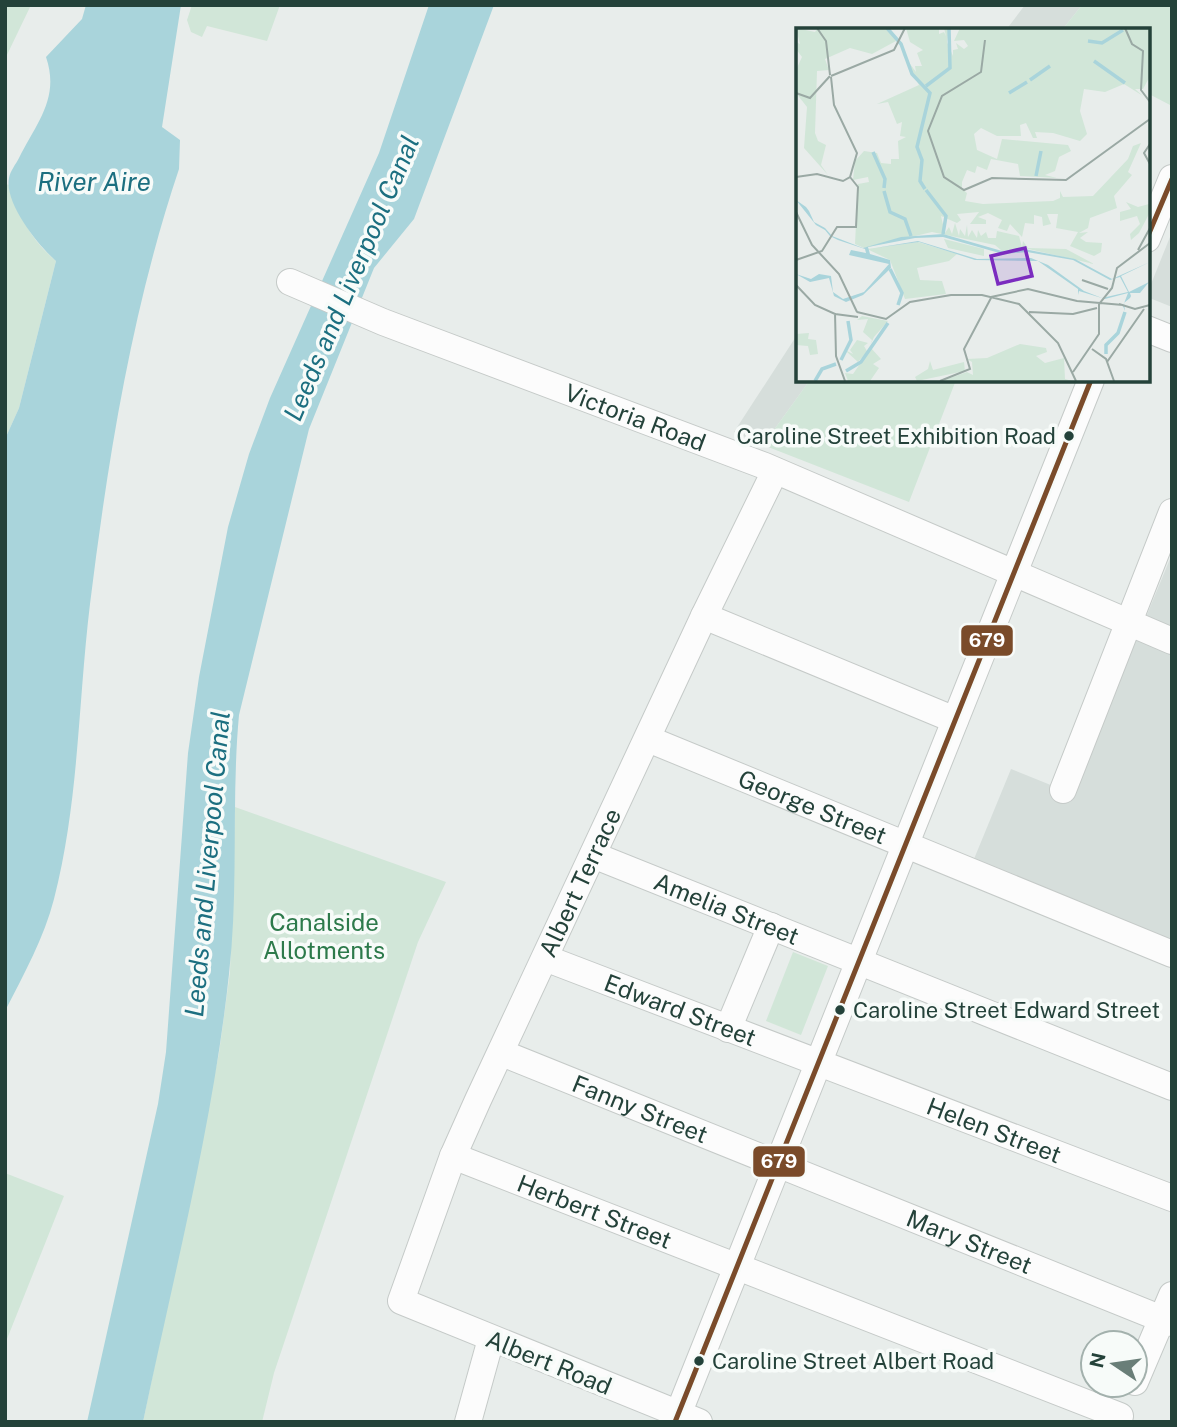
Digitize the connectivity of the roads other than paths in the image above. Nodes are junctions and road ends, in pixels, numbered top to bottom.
1 (1172, 178) edge
2 (1149, 234) edge
3 (294, 284) dead end
4 (1149, 330) edge
5 (1172, 339) edge
6 (1090, 382) edge
7 (770, 469) junction
8 (1172, 512) edge
9 (1013, 574) junction
10 (704, 616) junction
11 (1127, 620) junction
12 (1172, 641) edge
13 (955, 720) junction
14 (648, 739) junction
15 (1063, 790) dead end
16 (905, 844) junction
17 (593, 855) junction
18 (771, 926) junction
19 (1172, 954) edge
20 (545, 958) junction
21 (858, 961) junction
22 (728, 1029) junction
23 (502, 1053) junction
24 (817, 1064) junction
25 (1172, 1087) edge
26 (453, 1156) junction
27 (777, 1164) junction
28 (1172, 1198) edge
29 (737, 1264) junction
30 (401, 1301) joint
31 (1168, 1312) edge
32 (491, 1339) junction
33 (1149, 1352) edge
34 (1127, 1399) edge
35 (684, 1419) edge
36 (1119, 1419) edge
37 (468, 1422) edge

1 - 2 street
3 - 7 street, Victoria Road
4 - 5 street
6 - 9 street
7 - 9 street, Victoria Road
7 - 10 street, Albert Terrace
8 - 11 street
9 - 11 street, Victoria Road
9 - 13 street
10 - 13 street
10 - 14 street, Albert Terrace
11 - 12 street, Victoria Road
11 - 15 street
13 - 16 street
14 - 16 street, George Street
14 - 17 street, Albert Terrace
16 - 19 street, George Street
16 - 21 street
17 - 18 street, Amelia Street
17 - 20 street, Albert Terrace
18 - 21 street, Amelia Street
18 - 22 street
20 - 22 street, Edward Street
20 - 23 street, Albert Terrace
21 - 24 street
21 - 25 street, Amelia Street
22 - 24 street, Edward Street
23 - 26 street, Albert Terrace
23 - 27 street, Fanny Street
24 - 27 street
24 - 28 street, Helen Street
26 - 29 street, Herbert Street
26 - 30 street, Albert Terrace
27 - 29 street
27 - 31 street, Mary Street
29 - 35 street
29 - 36 street, Herbert Street
30 - 32 street, Albert Road
31 - 33 street
32 - 35 street, Albert Road
32 - 37 street
34 - 36 street

